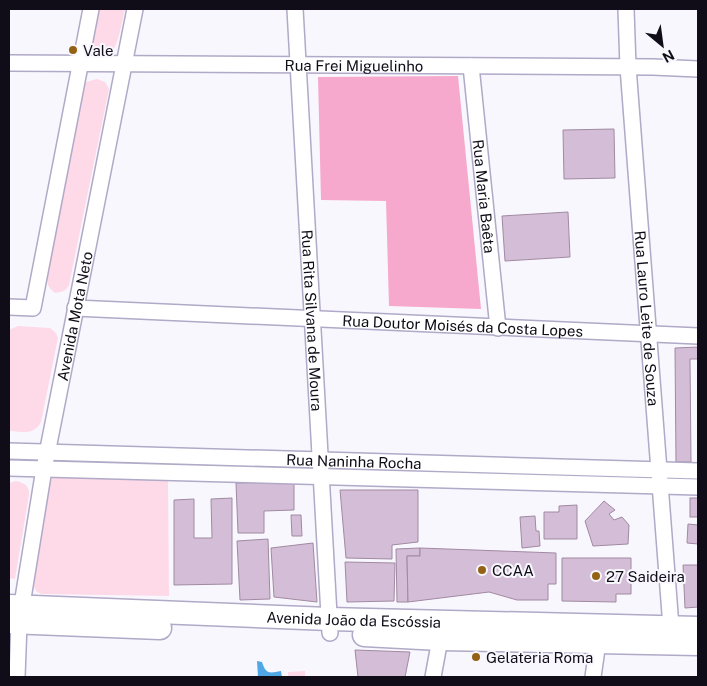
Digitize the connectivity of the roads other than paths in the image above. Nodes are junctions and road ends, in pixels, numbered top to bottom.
1 (91, 9) edge
2 (135, 9) edge
3 (295, 9) edge
4 (626, 9) edge
5 (9, 63) edge
6 (80, 64) junction
7 (123, 64) junction
8 (298, 65) junction
9 (471, 66) junction
10 (628, 67) junction
11 (698, 69) edge
12 (9, 307) edge
13 (75, 308) junction
14 (312, 319) junction
15 (498, 328) junction
16 (648, 334) junction
17 (698, 336) edge
18 (9, 450) edge
19 (47, 452) junction
20 (320, 460) junction
21 (9, 468) edge
22 (44, 469) junction
23 (698, 471) edge
24 (321, 476) junction
25 (659, 478) junction
26 (698, 487) edge
27 (13, 614) edge
28 (330, 626) junction
29 (671, 627) junction
30 (698, 628) edge
31 (440, 639) junction
32 (598, 642) junction
33 (698, 644) edge
34 (17, 677) edge
35 (433, 677) edge
36 (593, 677) edge

1 - 6 street
2 - 7 street, Avenida Mota Neto
3 - 8 street, Rua Rita Silvana de Moura
4 - 10 street, Rua Lauro Leite de Souza
5 - 6 street, Rua Frei Miguelinho
6 - 7 street, Rua Frei Miguelinho
6 - 12 street
7 - 8 street, Rua Frei Miguelinho
7 - 13 street, Avenida Mota Neto
8 - 9 street, Rua Frei Miguelinho
8 - 14 street, Rua Rita Silvana de Moura
9 - 10 street, Rua Frei Miguelinho
9 - 15 street, Rua Maria Baêta
10 - 11 street, Rua Frei Miguelinho
10 - 16 street, Rua Lauro Leite de Souza
13 - 14 street, Rua Doutor Moisés da Costa Lopes
13 - 19 street, Avenida Mota Neto
14 - 15 street, Rua Doutor Moisés da Costa Lopes
14 - 20 street, Rua Rita Silvana de Moura
15 - 16 street, Rua Doutor Moisés da Costa Lopes
16 - 17 street, Rua Doutor Moisés da Costa Lopes
16 - 25 street, Rua Lauro Leite de Souza
18 - 19 street, Rua Naninha Rocha
19 - 20 street, Rua Naninha Rocha
19 - 22 street, Avenida Mota Neto
20 - 24 street, Rua Rita Silvana de Moura
20 - 25 street, Rua Naninha Rocha
21 - 22 street, Rua Naninha Rocha
22 - 24 street, Rua Naninha Rocha
22 - 27 street, Avenida Mota Neto
23 - 25 street, Rua Naninha Rocha
24 - 25 street, Rua Naninha Rocha
24 - 28 street, Rua Rita Silvana de Moura
25 - 26 street, Rua Naninha Rocha
25 - 29 street, Rua Lauro Leite de Souza
27 - 28 main road, Avenida João da Escóssia
27 - 34 street, Avenida Mota Neto
28 - 29 main road, Avenida João da Escóssia
28 - 31 main road, Avenida João da Escóssia
29 - 30 main road, Avenida João da Escóssia
31 - 32 main road, Avenida João da Escóssia
31 - 35 street
32 - 33 main road, Avenida João da Escóssia
32 - 36 street

